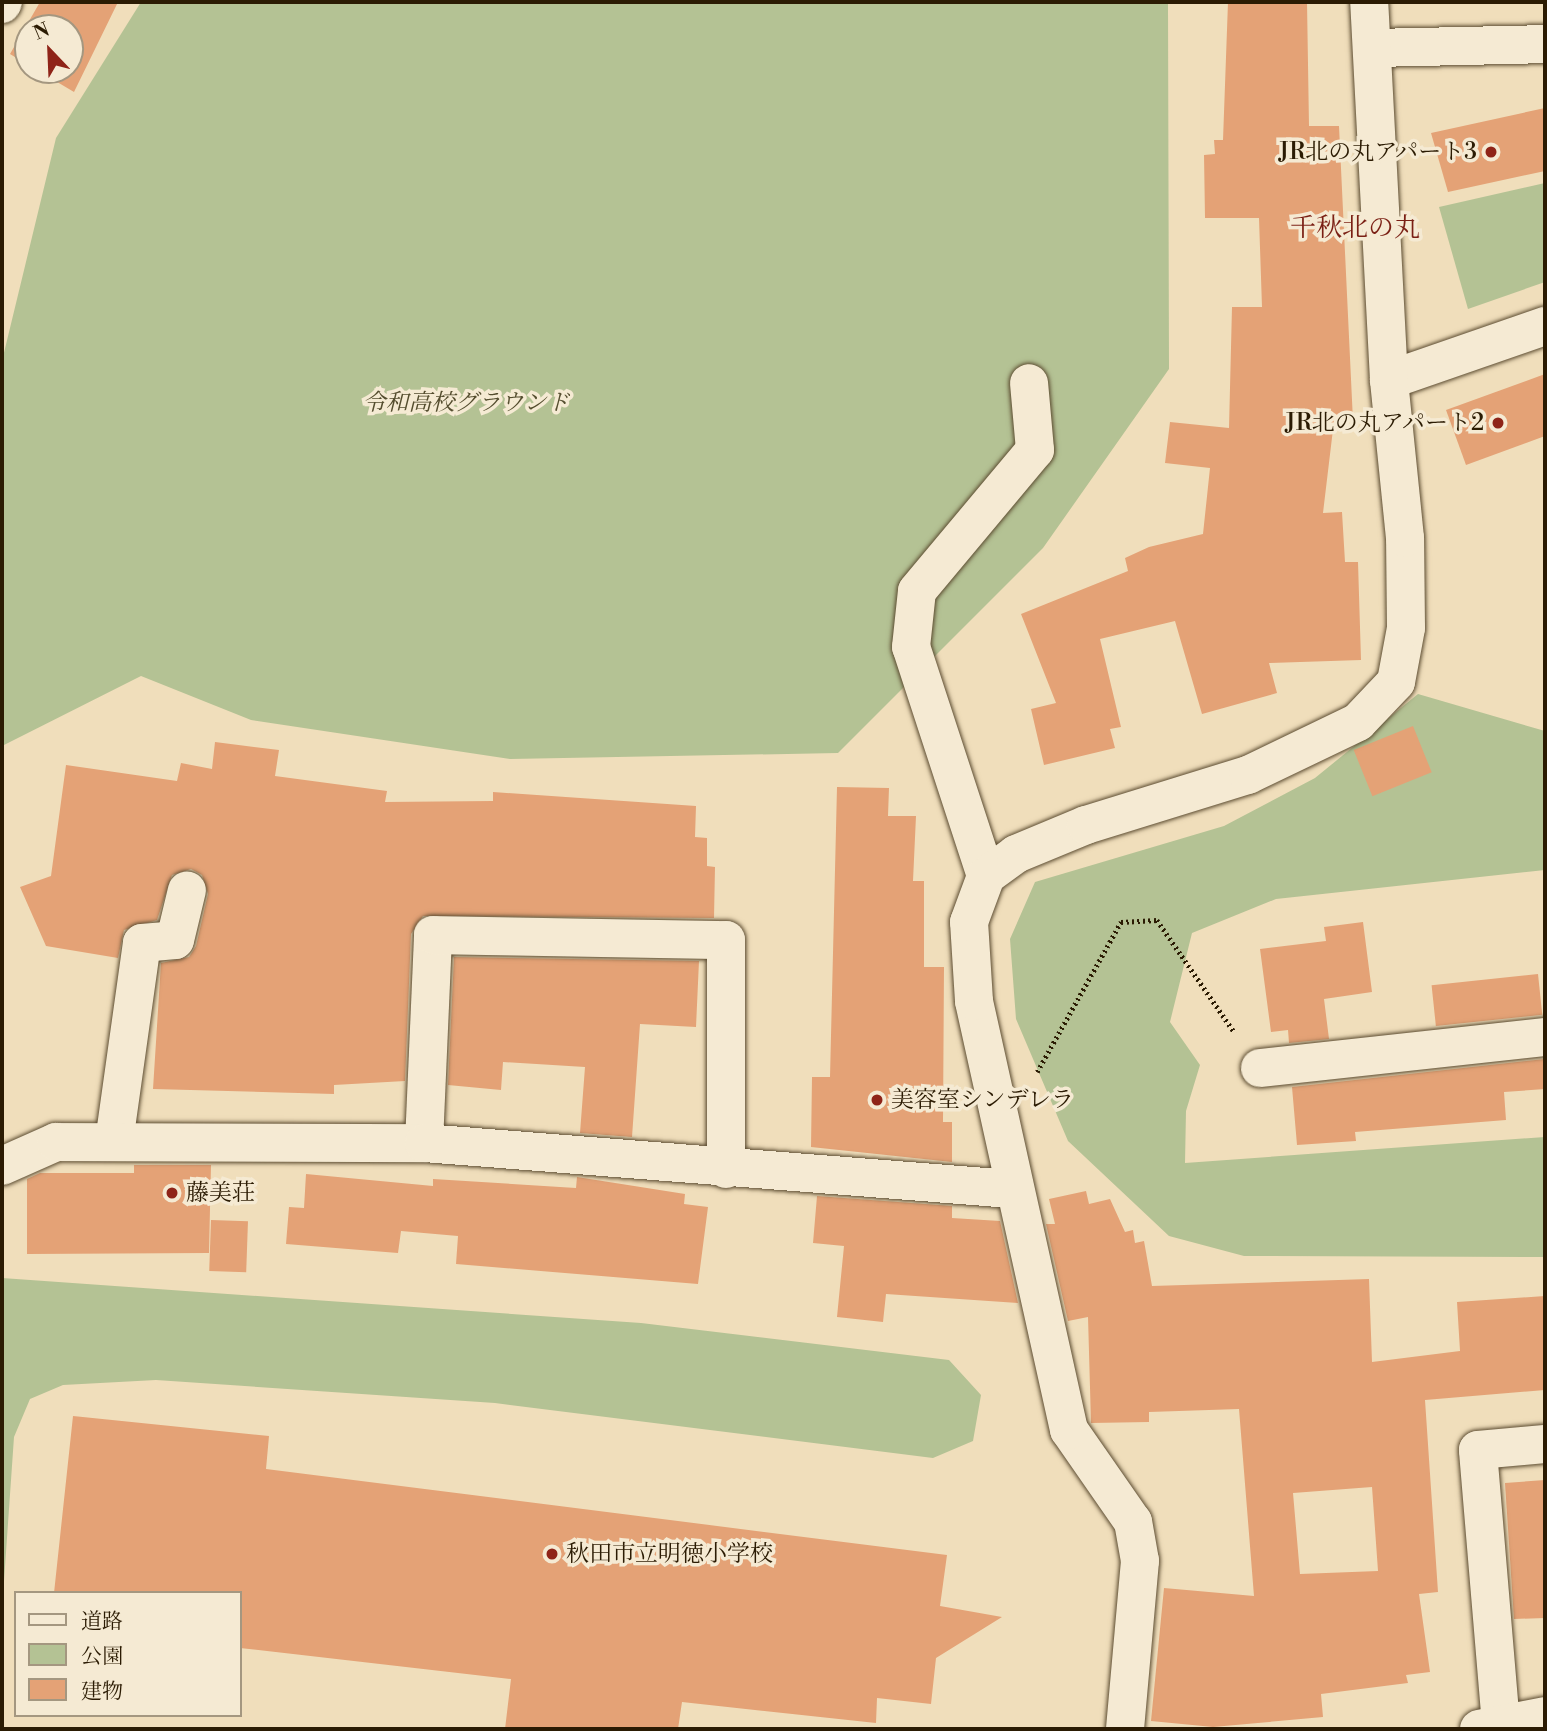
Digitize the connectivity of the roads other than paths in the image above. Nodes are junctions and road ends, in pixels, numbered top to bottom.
1 (1369, 2) edge
2 (1545, 44) edge
3 (1374, 48) junction
4 (1545, 326) edge
5 (1389, 380) junction
6 (1029, 383) dead end
7 (986, 876) junction
8 (187, 890) dead end
9 (1545, 1037) edge
10 (1260, 1068) road end
11 (114, 1142) junction
12 (424, 1143) junction
13 (2, 1166) edge
14 (726, 1169) junction
15 (1012, 1189) junction
16 (1545, 1444) edge
17 (1545, 1716) edge
18 (1490, 1727) edge
19 (1125, 1729) edge

1 - 3 street
2 - 3 street
3 - 5 street
4 - 5 street
5 - 7 street
6 - 7 street
7 - 15 street
8 - 11 street
9 - 10 street
11 - 12 street
11 - 13 street
12 - 14 street
12 - 14 street
14 - 15 street
15 - 19 street
16 - 18 street
17 - 18 street

